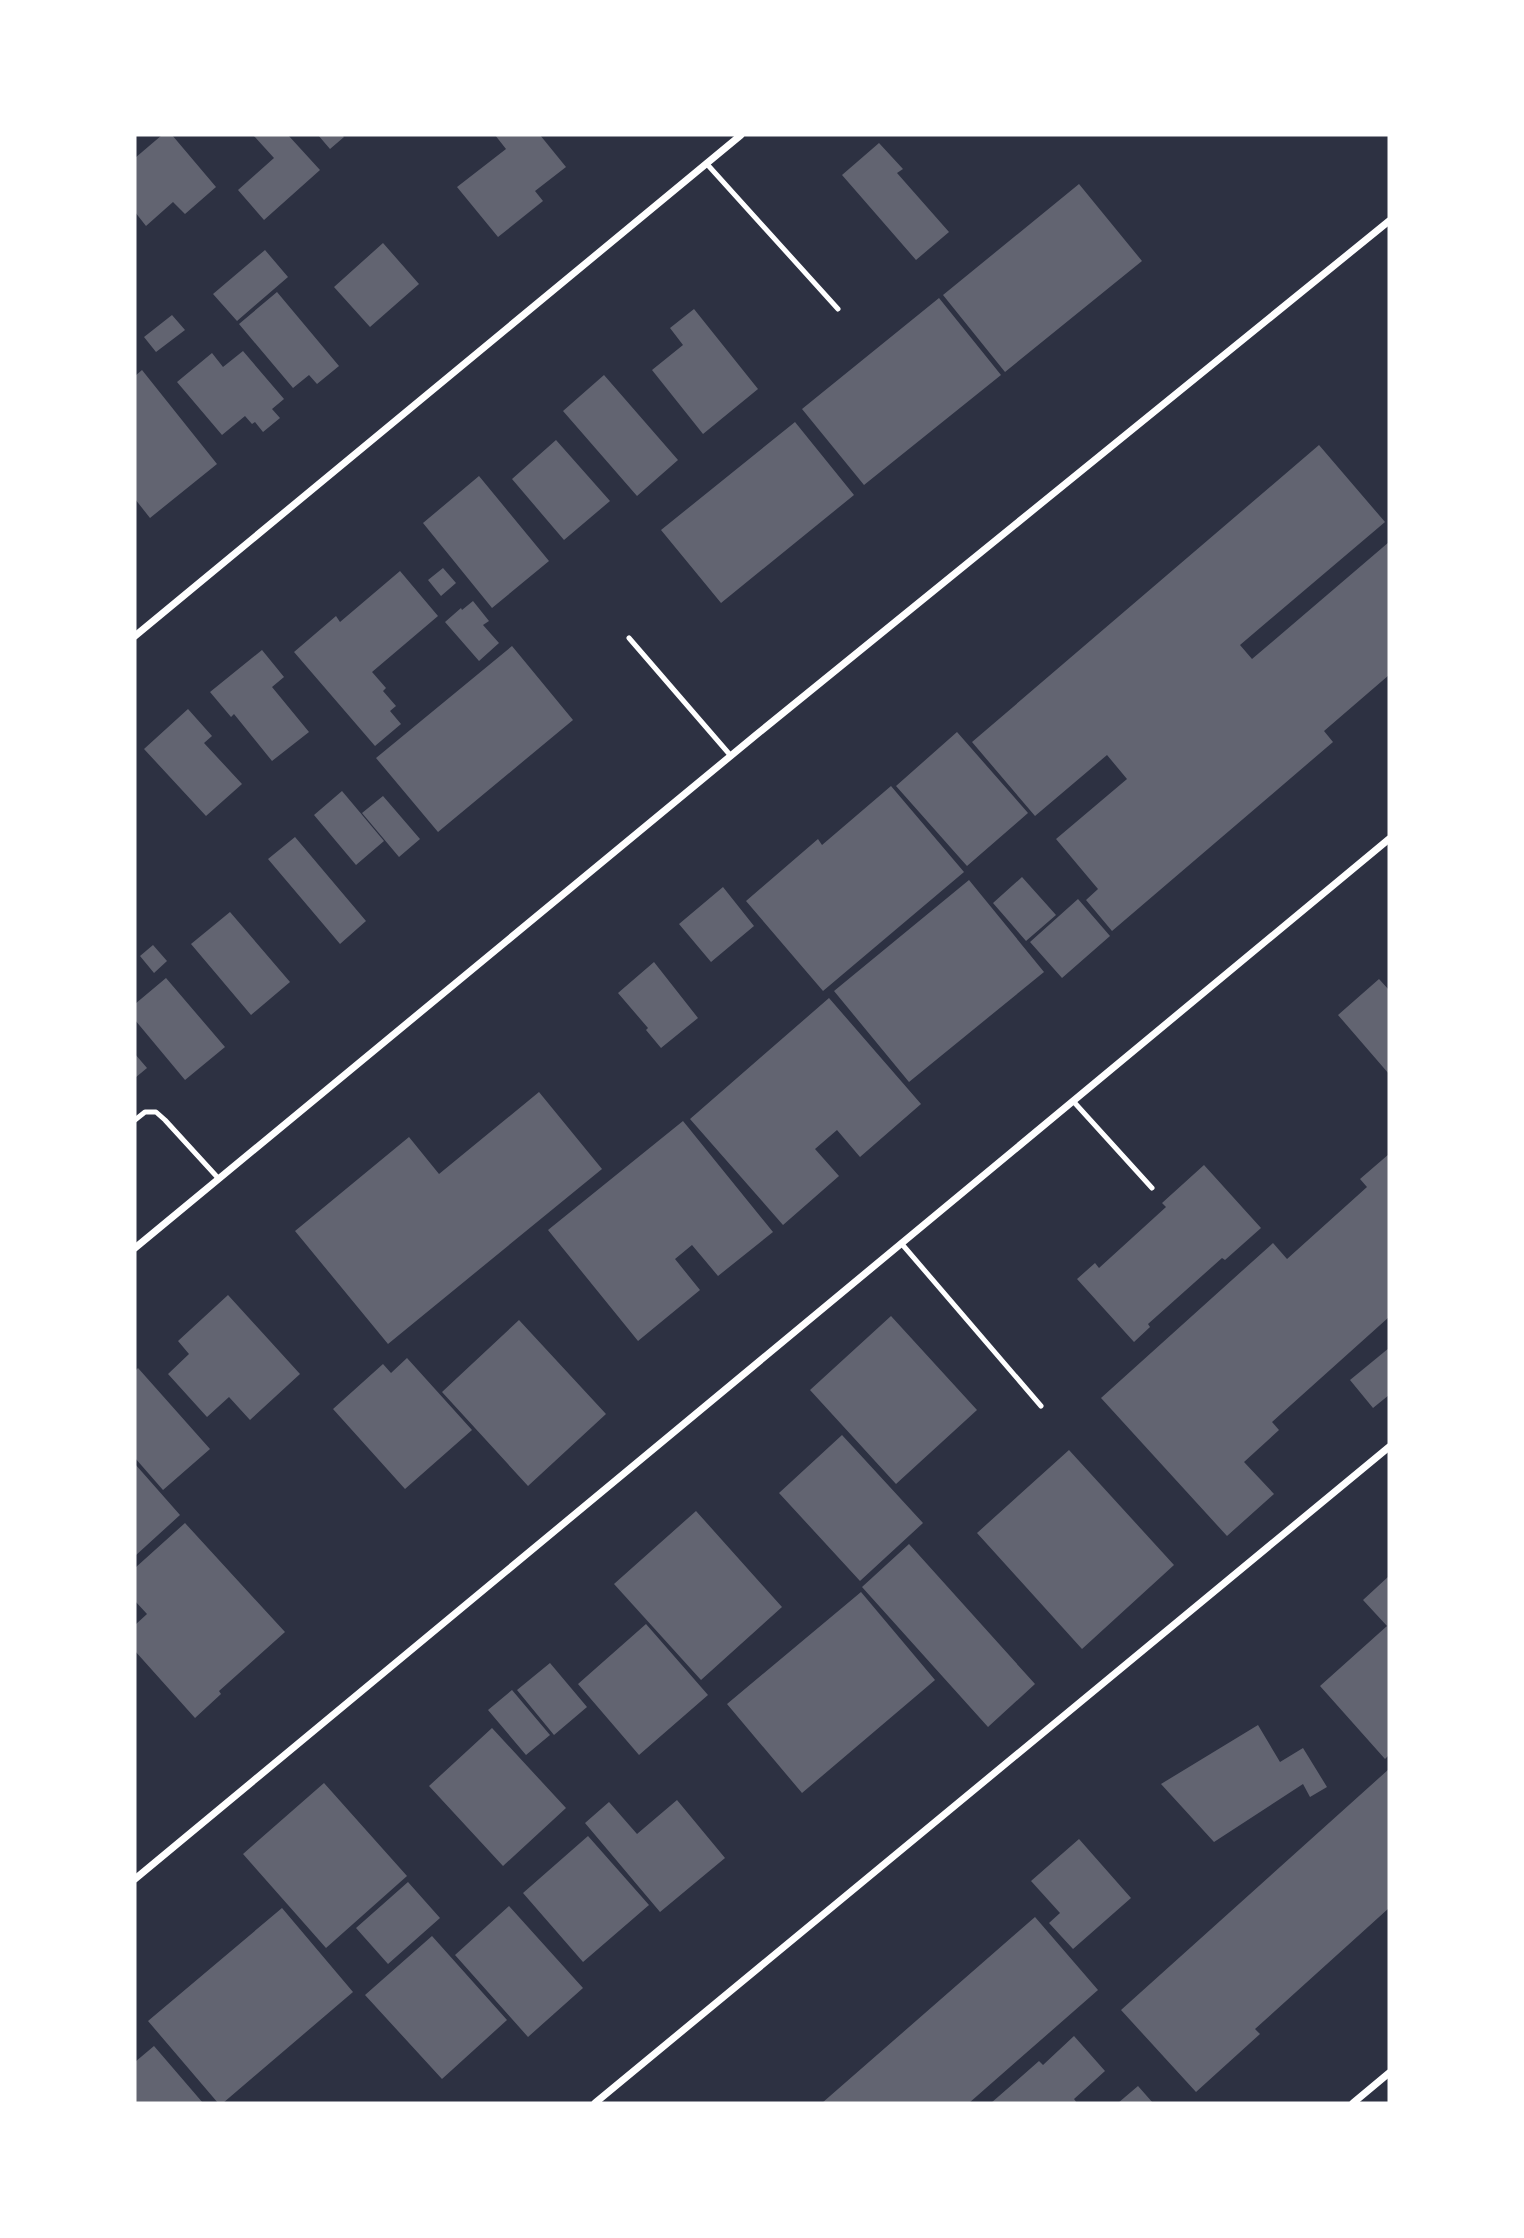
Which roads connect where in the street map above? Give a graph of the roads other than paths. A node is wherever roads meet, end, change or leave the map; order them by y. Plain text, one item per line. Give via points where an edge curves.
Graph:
1 (741, 135) edge
2 (706, 163) junction
3 (1389, 221) edge
4 (838, 309) dead end
5 (135, 636) edge
6 (629, 638) dead end
7 (732, 756) junction
8 (1389, 839) edge
9 (1073, 1101) junction
10 (135, 1121) edge
11 (219, 1179) junction
12 (1152, 1188) dead end
13 (901, 1243) junction
14 (135, 1248) edge
15 (1041, 1406) dead end
16 (1389, 1447) edge
17 (135, 1879) edge
18 (1389, 2073) edge
19 (595, 2103) edge
20 (1353, 2103) edge

1 - 2 street
2 - 4 lane
2 - 5 street
3 - 7 street
6 - 7 lane
7 - 11 street
8 - 9 street
9 - 12 lane
9 - 13 street
10 - 11 lane via 145,1112 156,1112
11 - 14 street
13 - 15 lane
13 - 17 street
16 - 19 street
18 - 20 street

